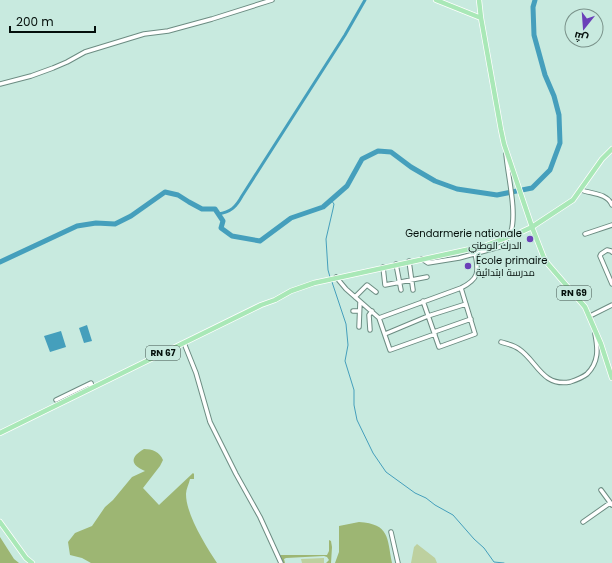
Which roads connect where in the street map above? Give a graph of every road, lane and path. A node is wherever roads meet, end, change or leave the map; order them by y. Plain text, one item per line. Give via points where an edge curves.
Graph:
1 (272, 0) edge
2 (436, 0) edge
3 (479, 0) edge
4 (481, 18) junction
5 (0, 84) edge
6 (506, 149) junction
7 (612, 149) edge
8 (582, 190) junction
9 (612, 205) edge
10 (612, 226) edge
11 (532, 227) junction
12 (511, 232) dead end
13 (585, 234) dead end
14 (506, 239) junction
15 (612, 252) edge
16 (474, 253) junction
17 (422, 259) junction
18 (409, 261) junction
19 (396, 264) junction
20 (383, 267) junction
21 (427, 277) dead end
22 (333, 278) junction
23 (412, 280) junction
24 (400, 283) junction
25 (612, 284) edge
26 (461, 288) junction
27 (401, 290) dead end
28 (413, 290) dead end
29 (376, 292) dead end
30 (355, 297) junction
31 (423, 301) junction
32 (360, 302) junction
33 (466, 304) junction
34 (612, 305) edge
35 (353, 311) dead end
36 (360, 311) junction
37 (372, 311) junction
38 (428, 316) junction
39 (590, 316) junction
40 (379, 318) junction
41 (471, 319) junction
42 (593, 324) junction
43 (359, 327) dead end
44 (370, 330) dead end
45 (434, 333) junction
46 (385, 334) junction
47 (502, 342) dead end
48 (184, 343) junction
49 (612, 378) edge
50 (92, 387) junction
51 (56, 400) dead end
52 (0, 433) edge
53 (600, 490) dead end
54 (611, 504) edge
55 (0, 522) edge
56 (583, 522) dead end
57 (0, 526) edge
58 (391, 532) dead end
59 (29, 563) edge
60 (32, 563) edge
61 (281, 563) edge
62 (398, 563) edge

1 - 5 street via 212,19 100,47 31,76
2 - 4 main road
3 - 4 main road, RN 69
4 - 6 main road, RN 69
6 - 11 main road, RN 69
6 - 12 street via 513,207
7 - 8 main road, RN 67 via 602,159
8 - 9 street via 605,196
8 - 11 main road, RN 67 via 573,200
10 - 13 street
11 - 14 main road, RN 67
11 - 39 main road, RN 69 via 544,258 581,301
14 - 16 street via 503,246
14 - 17 main road, RN 67
15 - 25 street via 607,250 600,256
16 - 17 street via 428,264
16 - 26 street via 478,273 470,284
17 - 18 main road, RN 67
18 - 19 main road, RN 67
18 - 23 street
19 - 20 main road, RN 67
19 - 24 street
20 - 22 main road, RN 67
20 - 24 street via 385,285
21 - 23 street
22 - 30 street
22 - 48 main road, RN 67 via 305,286 261,305
23 - 24 street
23 - 28 street
24 - 27 street
26 - 31 street
26 - 33 street
29 - 30 street via 367,285
30 - 32 street
31 - 38 street
31 - 40 street
32 - 36 street
32 - 37 street
33 - 38 street
33 - 41 street
34 - 39 street
35 - 36 street
36 - 43 street
37 - 40 street
37 - 44 street via 369,315
38 - 45 street
38 - 46 street
39 - 42 main road, RN 69
40 - 46 street
41 - 45 street
41 - 45 street via 475,334 439,347
42 - 47 street via 598,346 596,360 583,377 573,381 558,382 548,378 522,351
42 - 49 main road, RN 69
45 - 46 street via 390,350
48 - 50 main road, RN 67
48 - 61 street via 196,373 210,422
50 - 51 street via 91,383
50 - 52 main road, RN 67
53 - 54 street
54 - 56 street
55 - 60 main road
57 - 59 main road
58 - 62 street

